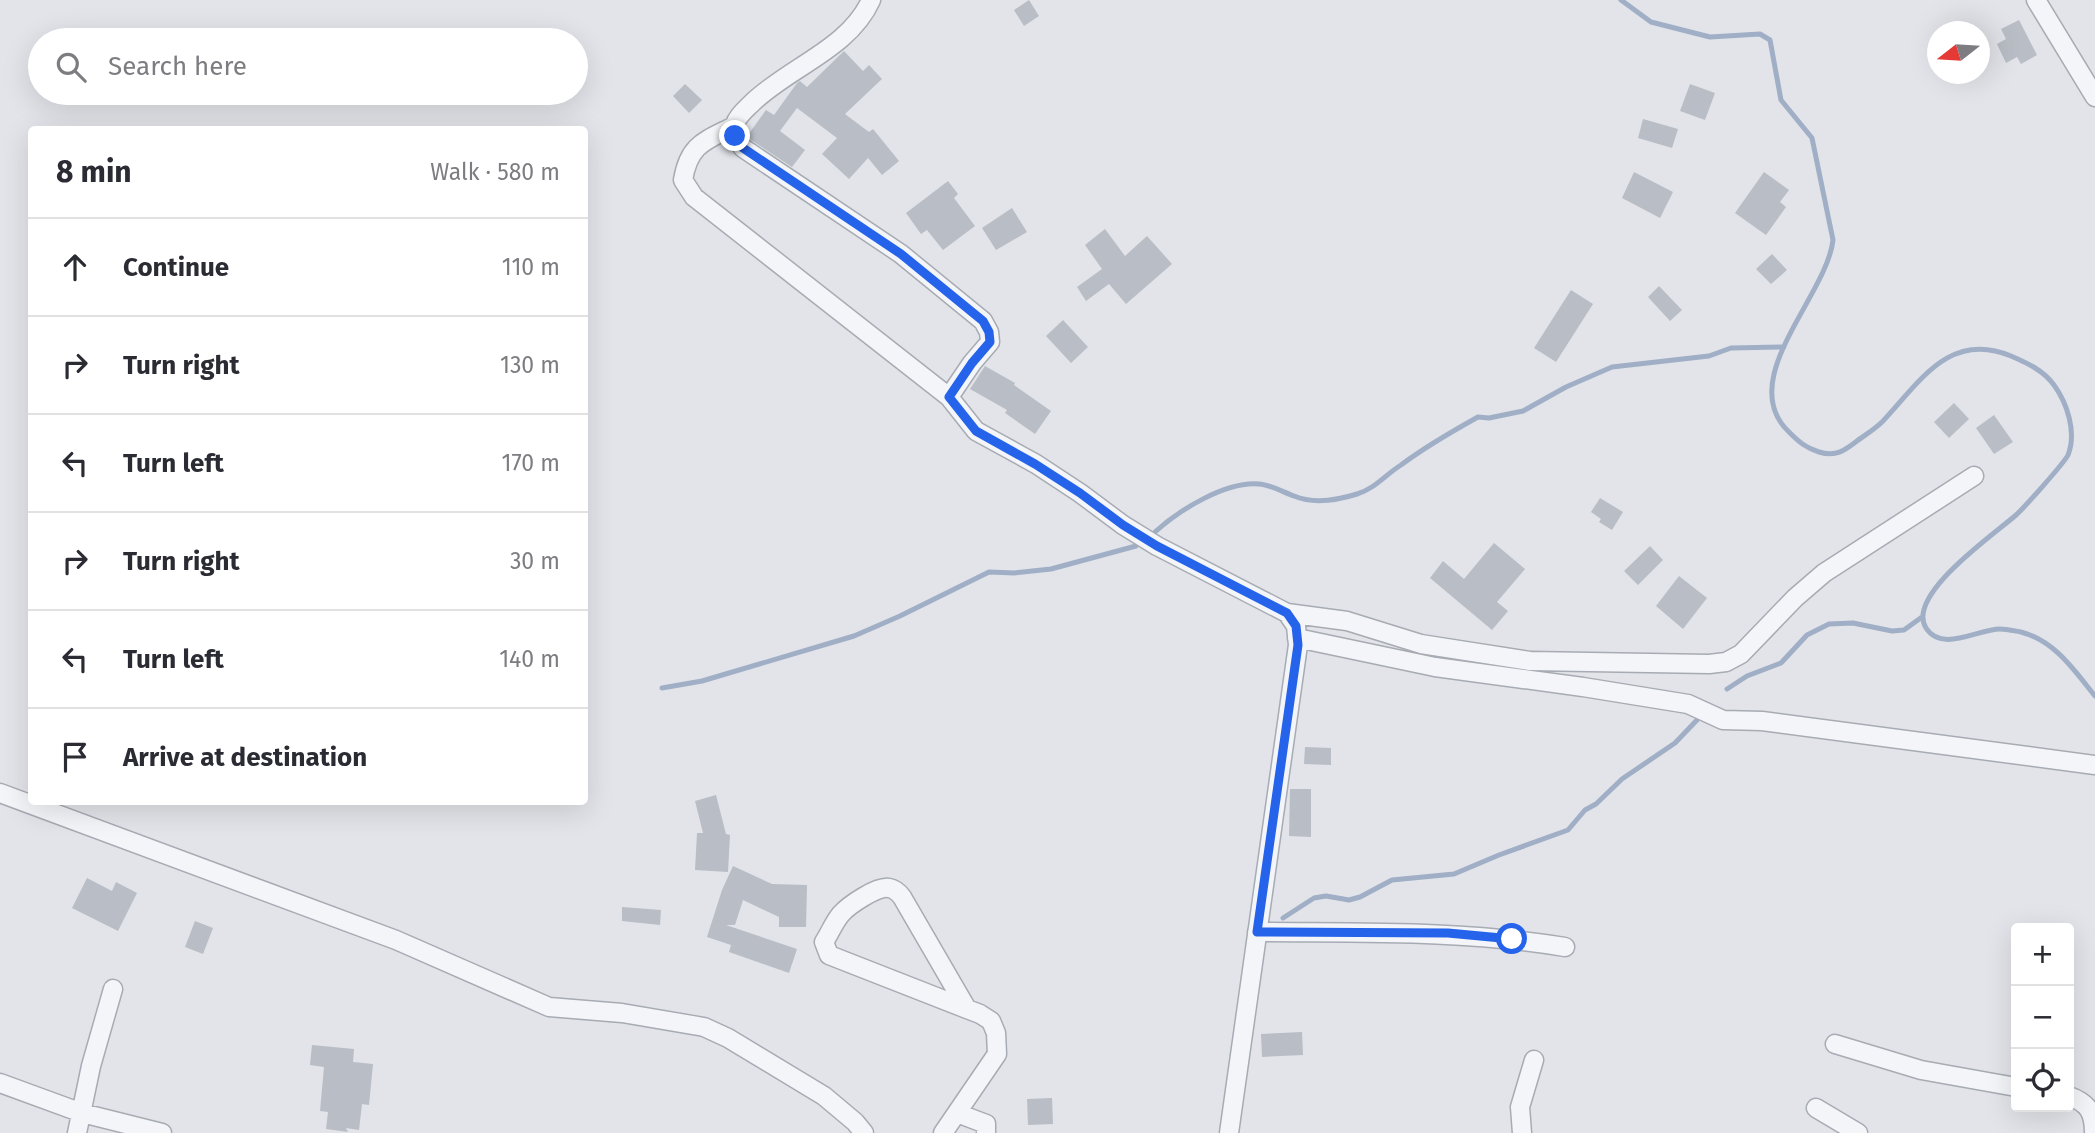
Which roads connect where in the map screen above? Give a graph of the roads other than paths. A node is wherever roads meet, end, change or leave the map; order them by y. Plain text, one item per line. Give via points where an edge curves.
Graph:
1 (871, 0) edge
2 (2036, 0) edge
3 (2095, 97) edge
4 (734, 125) junction
5 (949, 397) junction
6 (1973, 476) dead end
7 (1287, 613) junction
8 (1297, 638) junction
9 (2095, 765) edge
10 (0, 793) edge
11 (28, 803) edge
12 (32, 805) edge
13 (1257, 932) junction
14 (1565, 947) dead end
15 (113, 989) dead end
16 (967, 1009) junction
17 (1835, 1044) dead end
18 (1534, 1060) dead end
19 (0, 1083) edge
20 (2011, 1086) edge
21 (2074, 1098) edge
22 (1816, 1108) dead end
23 (957, 1113) junction
24 (82, 1114) junction
25 (78, 1133) edge
26 (162, 1133) edge
27 (864, 1133) edge
28 (943, 1133) edge
29 (986, 1133) edge
30 (1228, 1133) edge
31 (1522, 1133) edge
32 (1858, 1133) edge
33 (2094, 1133) edge

1 - 4 street via 853,27 765,90
2 - 3 street
4 - 5 street via 743,148 901,254 983,321 990,342
4 - 5 street via 700,144 686,162 683,180 694,197
5 - 7 street via 976,431 1047,471 1145,539
6 - 7 street via 1824,573 1741,654 1726,662 1530,661 1409,642 1347,621
7 - 8 street via 1296,626
8 - 9 street via 1435,667 1688,704 1723,720 1762,721
8 - 13 street
10 - 11 street
12 - 27 street via 396,940 549,1007 704,1027 824,1096
13 - 14 street via 1448,933
13 - 30 street
15 - 24 street
16 - 16 street via 829,955 824,943 840,915 881,888 897,891
16 - 23 street via 991,1021 998,1044 997,1054
17 - 20 street via 1921,1070
18 - 31 street via 1520,1107
19 - 24 street
21 - 33 street via 2090,1108
22 - 32 street
23 - 28 street
23 - 29 street via 986,1124
24 - 25 street
24 - 26 street

